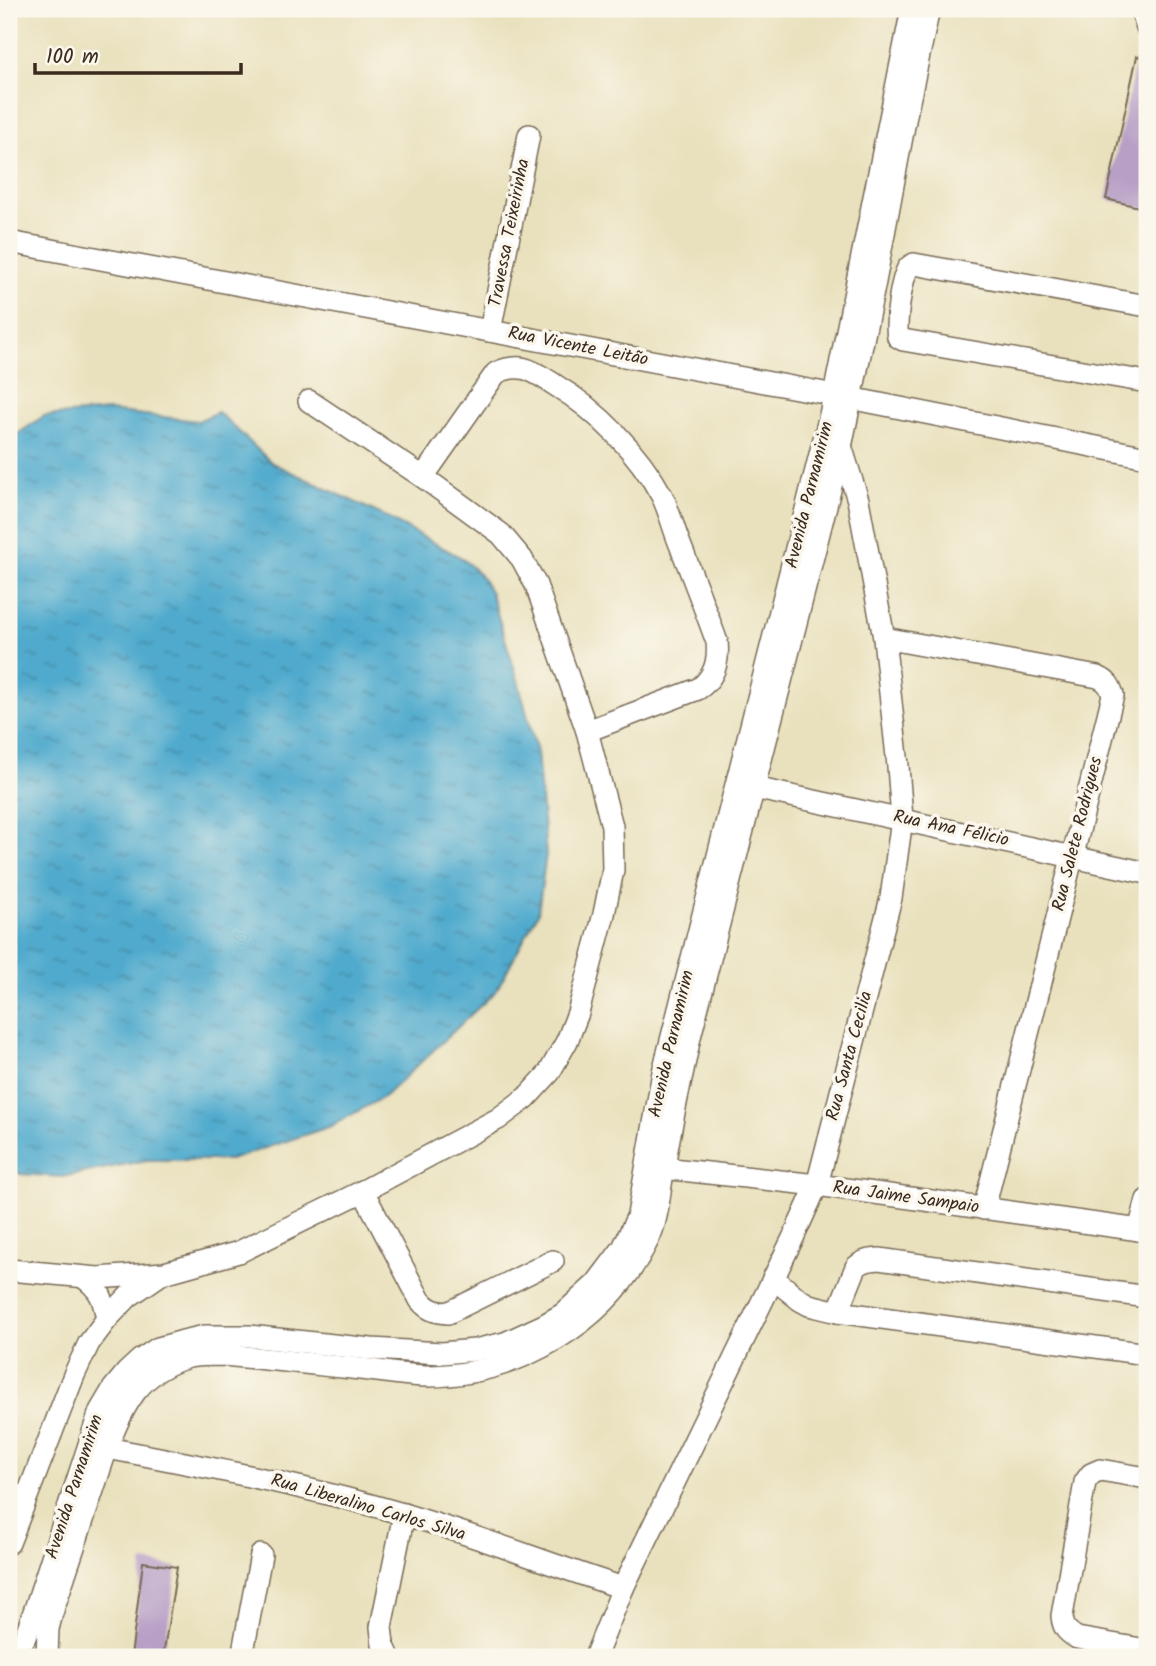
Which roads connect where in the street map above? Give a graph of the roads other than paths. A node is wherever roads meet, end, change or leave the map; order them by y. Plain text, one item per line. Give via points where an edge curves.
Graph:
1 (912, 9) edge
2 (929, 9) edge
3 (1141, 9) edge
4 (1147, 27) edge
5 (898, 113) junction
6 (529, 135) dead end
7 (9, 242) edge
8 (876, 282) junction
9 (902, 287) junction
10 (1147, 306) edge
11 (490, 331) junction
12 (1147, 382) edge
13 (309, 401) dead end
14 (839, 403) junction
15 (841, 447) junction
16 (1147, 457) edge
17 (423, 477) junction
18 (884, 638) junction
19 (587, 730) junction
20 (754, 788) junction
21 (902, 819) junction
22 (1072, 856) junction
23 (1147, 873) edge
24 (663, 1168) junction
25 (817, 1185) junction
26 (363, 1191) junction
27 (1147, 1200) edge
28 (984, 1209) junction
29 (1143, 1230) edge
30 (553, 1261) dead end
31 (9, 1270) edge
32 (164, 1273) junction
33 (83, 1277) junction
34 (773, 1278) junction
35 (1147, 1297) edge
36 (838, 1312) junction
37 (107, 1319) junction
38 (319, 1354) junction
39 (1147, 1354) edge
40 (107, 1448) junction
41 (1147, 1478) edge
42 (404, 1514) junction
43 (68, 1538) junction
44 (9, 1543) edge
45 (261, 1555) dead end
46 (623, 1588) junction
47 (1147, 1650) edge
48 (13, 1657) edge
49 (47, 1657) edge
50 (242, 1657) edge
51 (389, 1657) edge
52 (595, 1657) edge

1 - 5 street, Avenida Parnamirim
2 - 5 street, Avenida Parnamirim
3 - 4 street
5 - 8 street, Avenida Parnamirim
5 - 14 street, Avenida Parnamirim
6 - 11 street, Travessa Teixeirinha
7 - 11 street, Rua Vicente Leitão
8 - 9 street
8 - 14 street, Avenida Parnamirim
9 - 10 street via 907,270 919,264
9 - 12 street via 896,327 903,340
11 - 14 street, Rua Vicente Leitão
13 - 17 street
14 - 15 street, Rua Santa Cecilia
14 - 16 street, Rua Vicente Leitão
14 - 38 street, Avenida Parnamirim via 663,1072 638,1215 623,1248 596,1284 571,1307 505,1343 442,1353
15 - 18 street, Rua Santa Cecilia via 858,500
15 - 20 street, Avenida Parnamirim
17 - 19 street via 501,534 522,559 536,585
17 - 19 street via 496,373 519,367 565,391 618,435 643,467 662,497 719,657 714,672 698,689
18 - 21 street, Rua Santa Cecilia
18 - 22 street, Rua Salete Rodrigues via 1106,681 1113,695
19 - 26 street via 612,826 612,870 578,1013 567,1041 549,1073 498,1119
20 - 21 street, Rua Ana Félicio
20 - 24 street, Avenida Parnamirim via 690,1037
21 - 22 street, Rua Ana Félicio
21 - 25 street, Rua Santa Cecilia via 891,898
22 - 23 street, Rua Ana Félicio
22 - 28 street, Rua Salete Rodrigues
24 - 25 street, Rua Jaime Sampaio
24 - 38 street, Avenida Parnamirim via 649,1238 628,1272 607,1300 578,1326 540,1349 473,1372 428,1376
25 - 28 street, Rua Jaime Sampaio
25 - 34 street, Rua Santa Cecilia
26 - 30 street via 420,1300 437,1312 448,1313
26 - 32 street via 239,1252
27 - 29 street
28 - 29 street, Rua Jaime Sampaio
31 - 33 street
32 - 33 street
32 - 37 street via 129,1296
33 - 37 street via 101,1293
34 - 36 street via 809,1305
34 - 46 street, Rua Santa Cecilia
35 - 36 street via 868,1259 856,1267
36 - 39 street
37 - 44 street via 74,1375
38 - 40 street, Avenida Parnamirim via 190,1357 168,1365 145,1380 128,1400
38 - 43 street, Avenida Parnamirim via 248,1336 205,1336 158,1348 140,1360 100,1410
40 - 42 street, Rua Liberalino Carlos Silva via 241,1473
40 - 43 street, Avenida Parnamirim
41 - 47 street via 1100,1470 1085,1482 1062,1616 1063,1626 1077,1639
42 - 46 street, Rua Liberalino Carlos Silva
42 - 51 street via 381,1628
43 - 48 street, Avenida Parnamirim
43 - 49 street, Avenida Parnamirim
45 - 50 street
46 - 52 street, Rua Santa Cecilia

